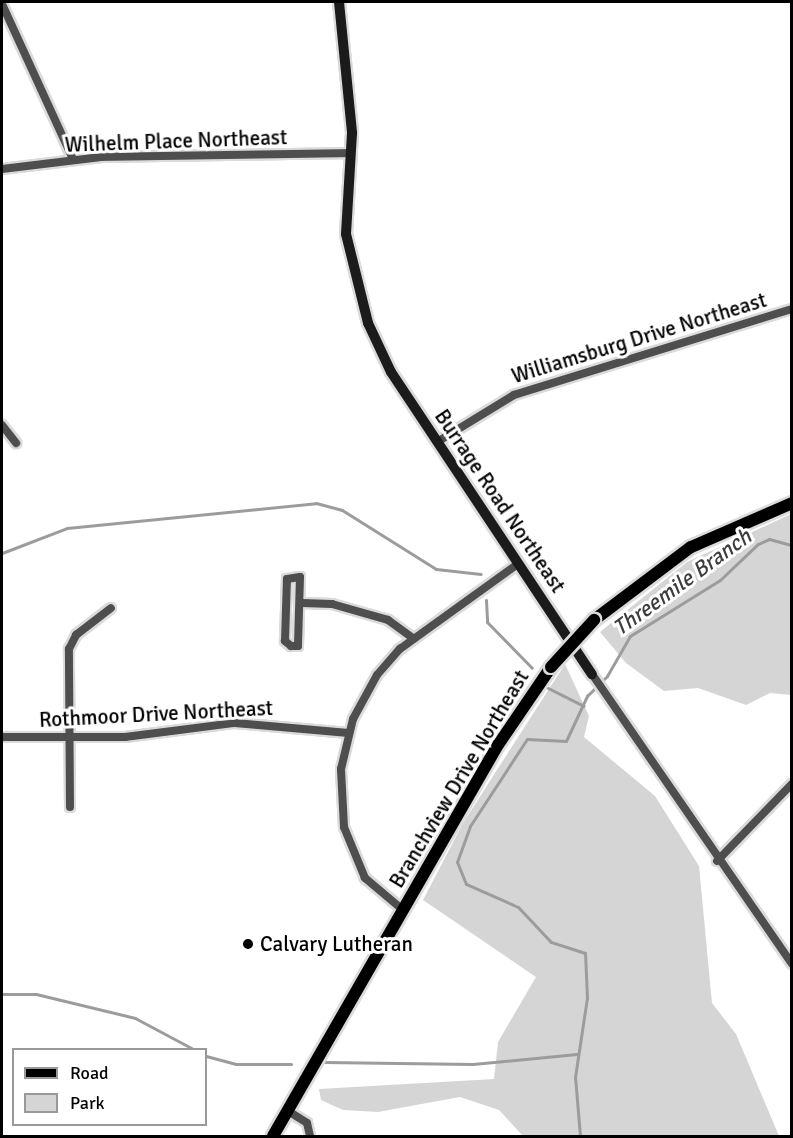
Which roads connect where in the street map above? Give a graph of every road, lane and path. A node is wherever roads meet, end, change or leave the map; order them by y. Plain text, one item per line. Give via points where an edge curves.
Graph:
1 (339, 2) edge
2 (2, 4) edge
3 (351, 153) junction
4 (73, 159) junction
5 (2, 169) edge
6 (792, 309) edge
7 (2, 425) edge
8 (437, 442) junction
9 (16, 443) dead end
10 (792, 503) edge
11 (518, 564) junction
12 (302, 603) junction
13 (111, 608) dead end
14 (413, 638) junction
15 (592, 674) joint
16 (349, 733) junction
17 (2, 737) edge
18 (69, 739) junction
19 (792, 784) edge
20 (70, 807) dead end
21 (717, 861) junction
22 (403, 910) junction
23 (792, 964) edge
24 (288, 1111) junction
25 (273, 1137) edge
26 (310, 1137) edge

1 - 3 street, Burrage Road Northeast via 351,92
2 - 4 street
3 - 4 street, Wilhelm Place Northeast
3 - 8 street, Burrage Road Northeast via 346,234 356,282 378,346
4 - 5 street, Wilhelm Place Northeast
6 - 8 street, Williamsburg Drive Northeast via 514,395
7 - 9 street
8 - 11 street, Burrage Road Northeast
10 - 22 main road, Branchview Drive Northeast, bridge via 691,547 594,620 551,667
11 - 14 street
11 - 15 street, Burrage Road Northeast
12 - 12 street via 300,577 287,579 285,641 291,646 298,646
12 - 14 street via 332,604 388,620
13 - 18 street via 76,635 69,649
14 - 16 street via 377,675
15 - 21 street, Burrage Road Northeast
16 - 18 street, Rothmoor Drive Northeast via 235,723
16 - 22 street via 340,790 350,850 365,878
17 - 18 street, Rothmoor Drive Northeast
18 - 20 street
19 - 21 street
21 - 23 street, Burrage Road Northeast
22 - 24 main road, Branchview Drive Northeast
24 - 25 main road, Branchview Drive Northeast
24 - 26 street via 307,1123

